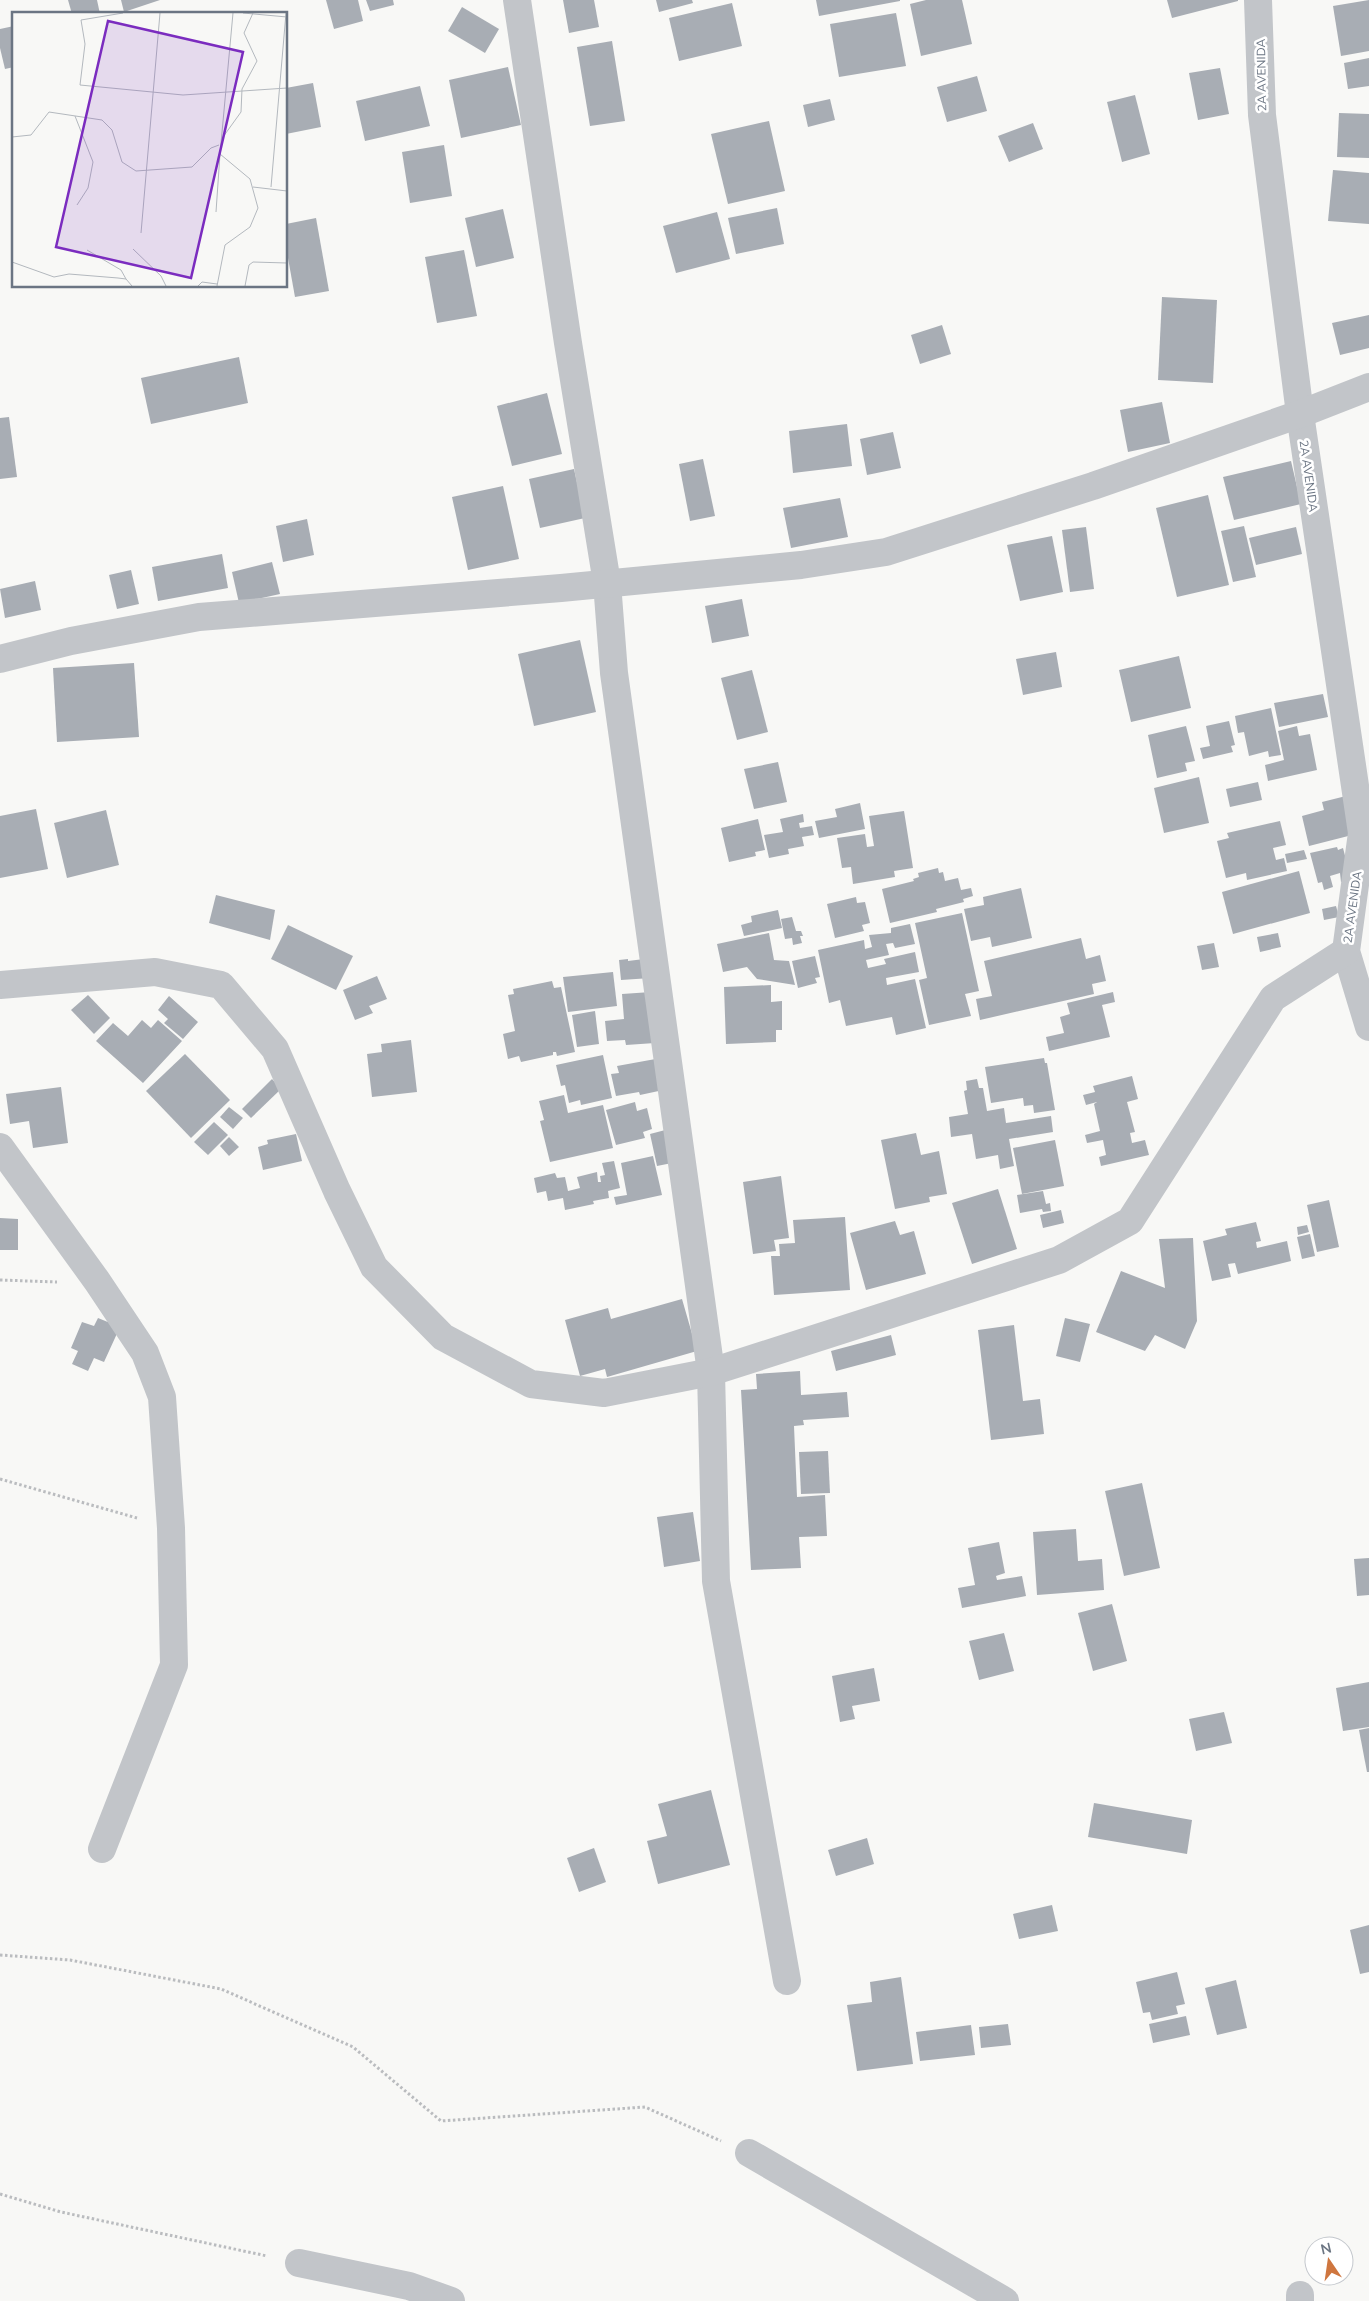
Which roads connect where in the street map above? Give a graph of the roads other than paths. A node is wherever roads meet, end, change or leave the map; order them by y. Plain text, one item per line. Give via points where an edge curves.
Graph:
1 (517, 0) edge
2 (1258, 0) edge
3 (1369, 387) edge
4 (1300, 414) junction
5 (607, 582) junction
6 (0, 659) edge
7 (1362, 871) edge
8 (1346, 951) junction
9 (0, 985) edge
10 (1369, 1027) edge
11 (0, 1147) edge
12 (711, 1372) junction
13 (102, 1849) dead end
14 (787, 1981) dead end
15 (748, 2153) road end
16 (299, 2263) road end
17 (451, 2301) edge
18 (1005, 2301) edge

1 - 5 street
2 - 4 street, 2A AVENIDA via 1262,115
3 - 4 street
4 - 5 street via 1093,486 886,552 801,565
4 - 7 street, 2A AVENIDA via 1362,833
5 - 6 street via 199,617 71,641
5 - 12 street via 614,673
7 - 8 street, 2A AVENIDA
8 - 10 street
8 - 12 street via 1273,998 1130,1221 1059,1260
9 - 12 street via 155,972 221,985 275,1049 374,1267 443,1336 531,1384 604,1393
11 - 13 street via 145,1353 162,1397 171,1528 174,1665
12 - 14 street via 716,1581
15 - 18 street
16 - 17 street via 408,2286

